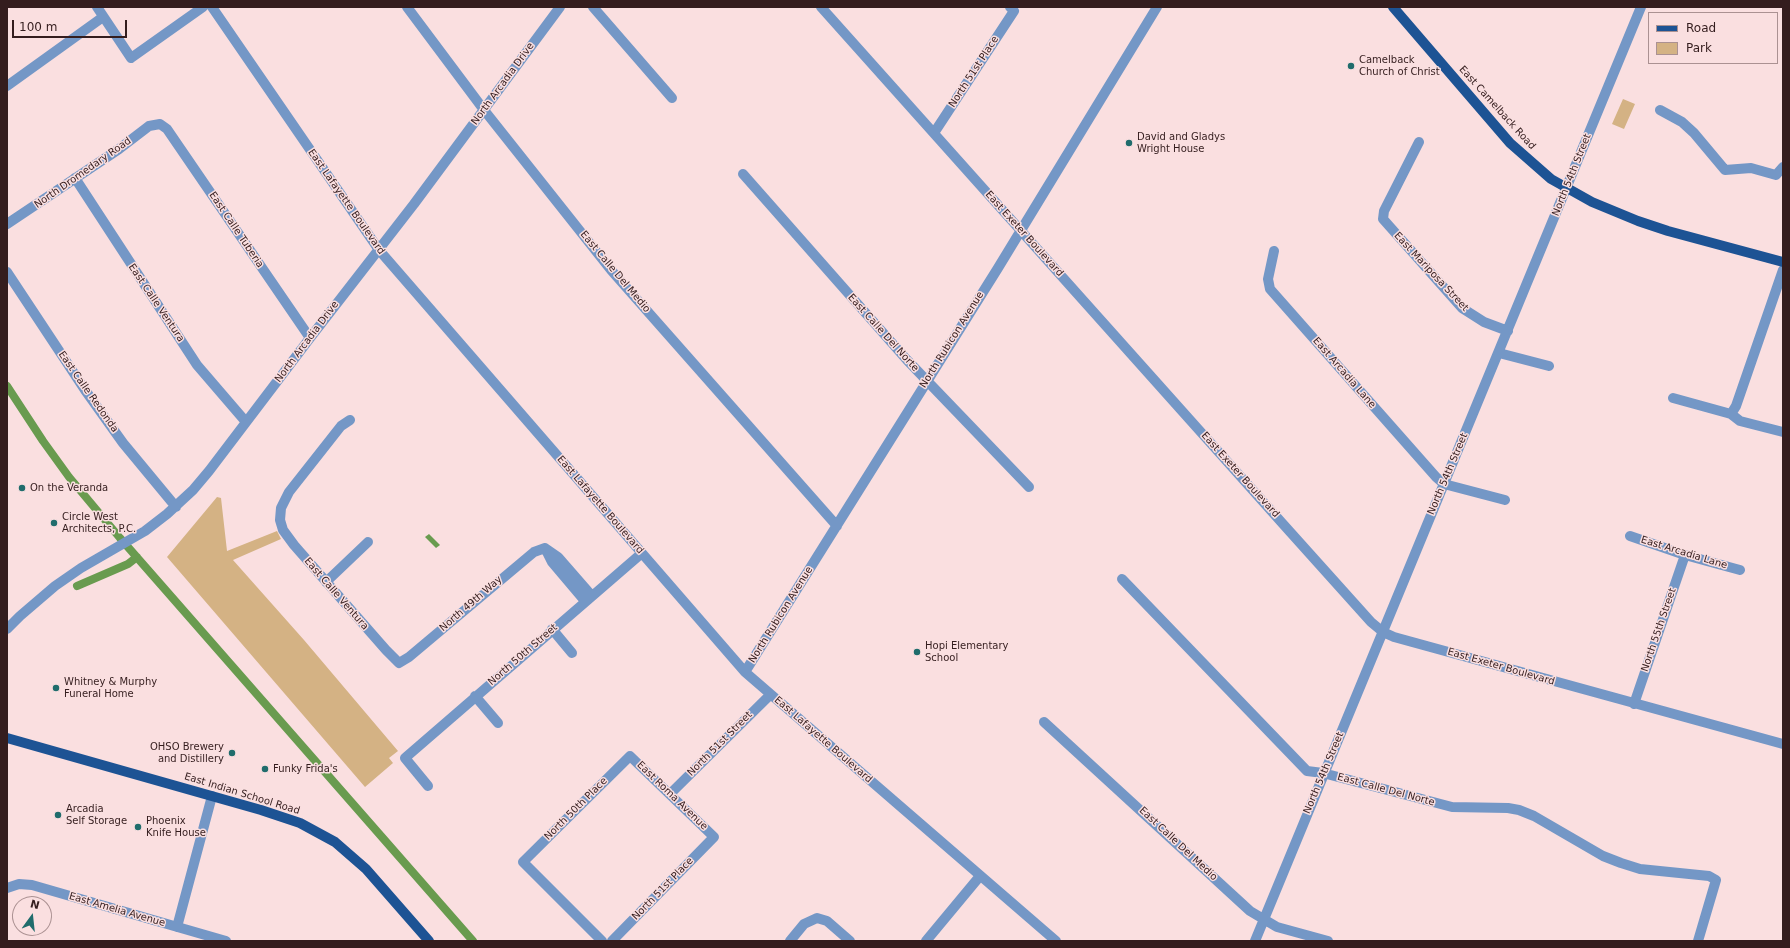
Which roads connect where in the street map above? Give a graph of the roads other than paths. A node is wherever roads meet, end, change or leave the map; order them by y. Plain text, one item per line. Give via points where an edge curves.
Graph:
1 (97, 7) edge
2 (203, 7) edge
3 (212, 7) edge
4 (407, 7) edge
5 (560, 7) edge
6 (593, 7) edge
7 (821, 7) edge
8 (1157, 7) edge
9 (1393, 7) edge
10 (1641, 7) edge
11 (1012, 9) edge
12 (103, 17) junction
13 (7, 86) edge
14 (672, 98) dead end
15 (484, 110) junction
16 (1660, 110) dead end
17 (160, 124) joint
18 (934, 133) junction
19 (1419, 142) dead end
20 (1783, 167) edge
21 (743, 174) dead end
22 (75, 178) junction
23 (1566, 189) junction
24 (7, 224) edge
25 (1021, 230) junction
26 (379, 250) junction
27 (1274, 252) dead end
28 (1783, 262) edge
29 (1783, 270) edge
30 (7, 272) edge
31 (1508, 331) junction
32 (310, 338) junction
33 (1499, 353) junction
34 (1549, 366) dead end
35 (926, 381) junction
36 (1673, 398) dead end
37 (1731, 414) junction
38 (350, 420) dead end
39 (246, 422) junction
40 (1783, 432) edge
41 (1444, 484) junction
42 (1029, 488) dead end
43 (1504, 500) dead end
44 (176, 507) junction
45 (837, 526) junction
46 (1630, 536) dead end
47 (368, 542) dead end
48 (642, 553) junction
49 (1685, 555) junction
50 (1740, 570) dead end
51 (1122, 579) dead end
52 (326, 582) junction
53 (589, 599) junction
54 (8, 627) edge
55 (552, 629) junction
56 (1383, 632) junction
57 (572, 652) dead end
58 (399, 663) joint
59 (745, 672) junction
60 (770, 695) junction
61 (475, 696) junction
62 (1634, 704) junction
63 (1044, 722) dead end
64 (498, 723) dead end
65 (7, 738) edge
66 (1783, 744) edge
67 (630, 756) joint
68 (1323, 773) junction
69 (428, 786) dead end
70 (670, 794) junction
71 (212, 796) junction
72 (714, 837) joint
73 (980, 876) junction
74 (7, 888) edge
75 (1264, 920) junction
76 (178, 927) junction
77 (226, 941) edge
78 (429, 941) edge
79 (602, 941) edge
80 (612, 941) edge
81 (790, 941) edge
82 (850, 941) edge
83 (926, 941) edge
84 (1056, 941) edge
85 (1255, 941) edge
86 (1328, 941) edge
87 (1698, 941) edge

1 - 12 street
2 - 12 street via 131,58
3 - 26 street, East Lafayette Boulevard
4 - 15 street, East Calle Del Medio
5 - 15 street, North Arcadia Drive
6 - 14 street
7 - 18 street, East Exeter Boulevard
8 - 25 street, North Rubicon Avenue
9 - 23 main road, East Camelback Road via 1510,143 1539,170
10 - 23 street, North 54th Street
11 - 18 street, North 51st Place
12 - 13 street
15 - 26 street, North Arcadia Drive
15 - 45 street, East Calle Del Medio via 611,270
16 - 20 street via 1682,122 1694,133 1725,170 1751,168 1776,175
17 - 22 street, North Dromedary Road via 149,126
17 - 32 street, East Calle Tuberia via 167,128
18 - 25 street, East Exeter Boulevard
19 - 31 street, East Mariposa Street via 1382,217 1384,222 1462,308 1484,322
21 - 35 street, East Calle Del Norte
22 - 24 street, North Dromedary Road
22 - 39 street, East Calle Ventura via 197,365
23 - 28 main road, East Camelback Road via 1607,209 1655,227
23 - 31 street, North 54th Street
25 - 35 street, North Rubicon Avenue
25 - 56 street, East Exeter Boulevard
26 - 32 street, North Arcadia Drive
26 - 48 street, East Lafayette Boulevard
27 - 41 street, East Arcadia Lane via 1268,279 1270,289
29 - 37 street
30 - 44 street, East Calle Redonda via 89,396 123,443
31 - 33 street, North 54th Street
32 - 39 street, North Arcadia Drive
33 - 34 street
33 - 41 street, North 54th Street
35 - 42 street, East Calle Del Norte
35 - 45 street, North Rubicon Avenue
36 - 37 street
37 - 40 street via 1740,420
38 - 52 street, East Calle Ventura via 341,426 289,492 281,508 280,520 283,530
39 - 44 street, North Arcadia Drive via 210,471
41 - 43 street
41 - 56 street, North 54th Street
44 - 54 street, North Arcadia Drive via 133,539 55,586
45 - 59 street, North Rubicon Avenue
46 - 49 street, East Arcadia Lane
47 - 52 street
48 - 53 street, North 50th Street
48 - 59 street, East Lafayette Boulevard
49 - 50 street, East Arcadia Lane
49 - 62 street, North 55th Street
51 - 68 street, East Calle Del Norte via 1307,770
52 - 58 street, East Calle Ventura
53 - 55 street, North 50th Street
53 - 58 street, North 49th Way via 569,576 558,557 545,548 534,552
55 - 57 street
55 - 61 street, North 50th Street
56 - 62 street, East Exeter Boulevard
56 - 68 street, North 54th Street
59 - 60 street, East Lafayette Boulevard
60 - 70 street, North 51st Street
60 - 73 street, East Lafayette Boulevard
61 - 64 street
61 - 69 street, North 50th Street via 405,758
62 - 66 street, East Exeter Boulevard
63 - 75 street, East Calle Del Medio via 1250,911
65 - 71 main road, East Indian School Road
67 - 70 street, East Roma Avenue
67 - 79 street, North 50th Place via 523,862
68 - 75 street, North 54th Street
68 - 87 street, East Calle Del Norte via 1452,807 1519,810 1603,856 1621,863 1640,869 1709,876 1716,880
70 - 72 street, East Roma Avenue
71 - 76 street
71 - 78 main road, East Indian School Road via 287,818 335,842 366,869
72 - 80 street, North 51st Place
73 - 83 street
73 - 84 street, East Lafayette Boulevard
74 - 76 street, East Amelia Avenue via 19,884 32,885
75 - 85 street, North 54th Street
75 - 86 street, East Calle Del Medio
76 - 77 street, East Amelia Avenue
81 - 82 street via 804,924 817,918 827,920

